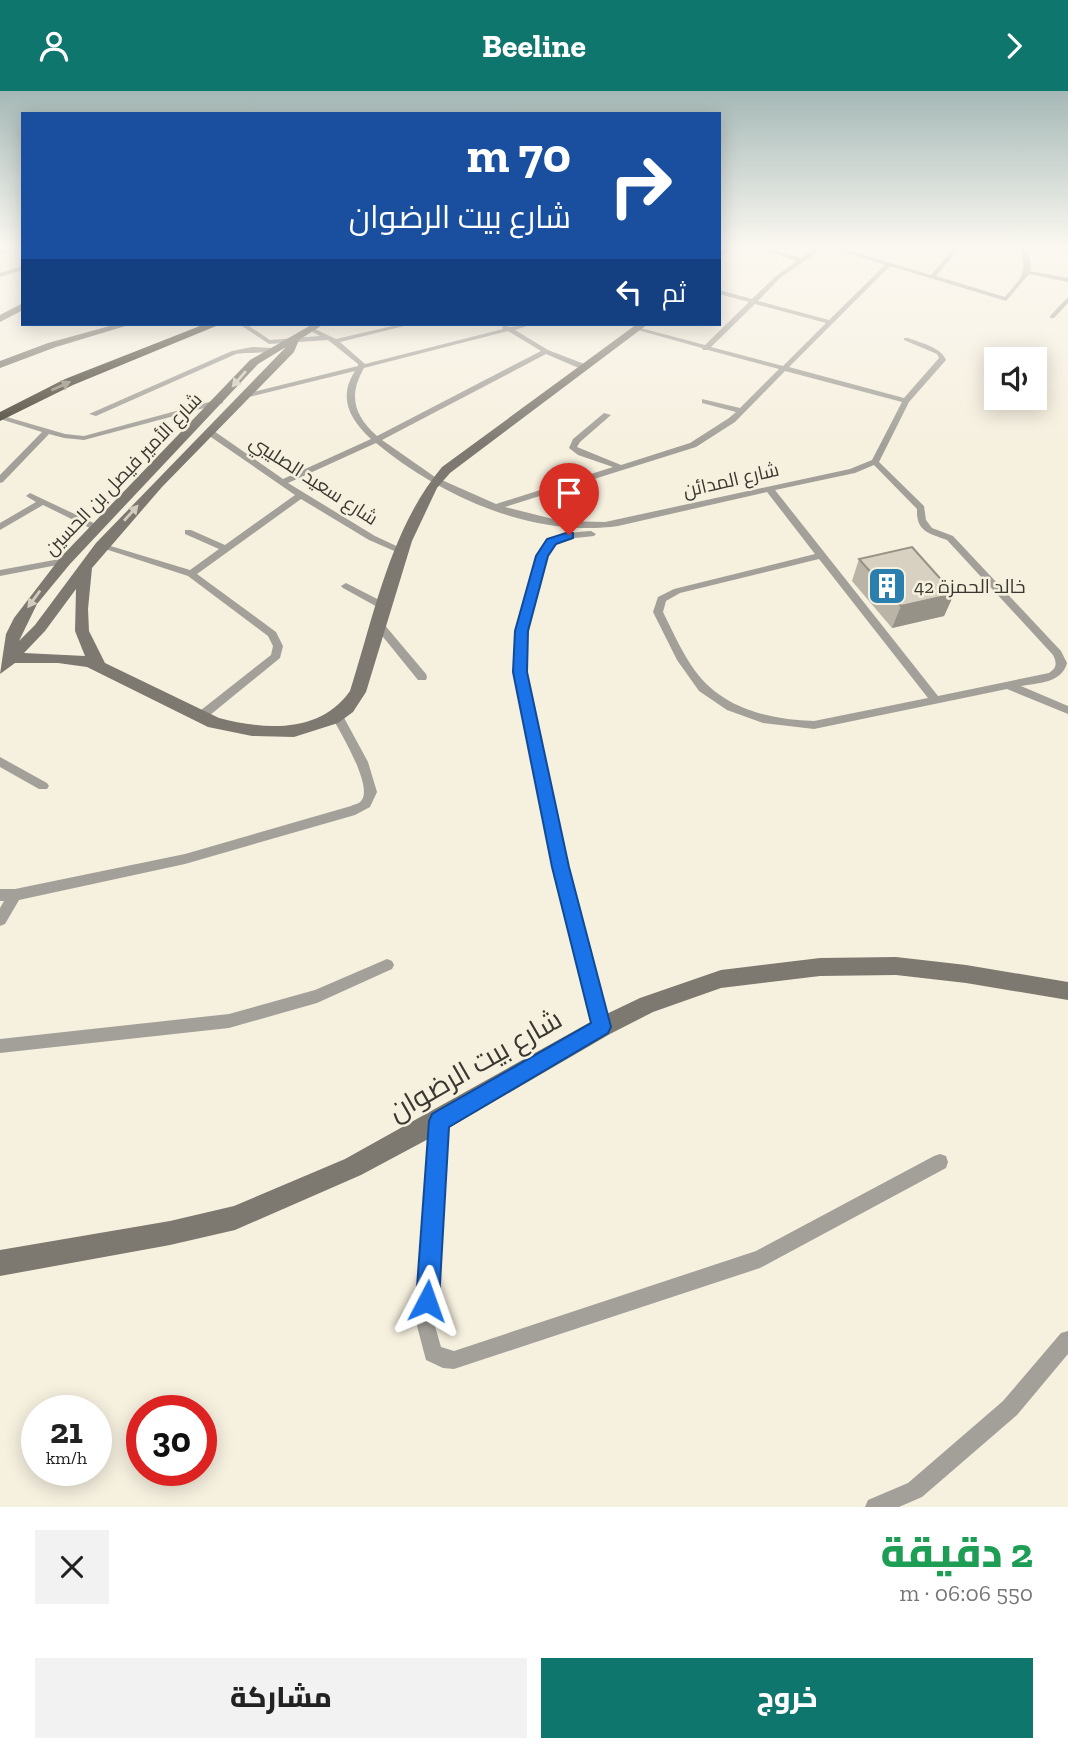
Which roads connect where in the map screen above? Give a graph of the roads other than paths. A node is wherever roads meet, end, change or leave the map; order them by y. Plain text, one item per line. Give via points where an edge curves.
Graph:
1 (740, 313) edge
2 (796, 313) edge
3 (838, 313) edge
4 (1055, 313) edge
5 (1052, 317) dead end
6 (829, 322) junction
7 (120, 326) edge
8 (210, 326) edge
9 (251, 326) edge
10 (399, 326) edge
11 (502, 326) edge
12 (521, 326) edge
13 (315, 327) edge
14 (640, 327) edge
15 (508, 329) junction
16 (906, 339) dead end
17 (294, 340) junction
18 (331, 340) junction
19 (705, 349) junction
20 (272, 350) junction
21 (546, 351) junction
22 (95, 357) dead end
23 (0, 365) edge
24 (362, 367) junction
25 (584, 367) junction
26 (784, 370) junction
27 (244, 397) junction
28 (220, 401) junction
29 (705, 401) dead end
30 (906, 401) junction
31 (0, 402) edge
32 (741, 411) junction
33 (93, 414) dead end
34 (607, 415) dead end
35 (0, 417) edge
36 (46, 432) junction
37 (211, 433) junction
38 (377, 439) junction
39 (875, 463) junction
40 (622, 468) junction
41 (0, 480) edge
42 (434, 481) junction
43 (282, 483) junction
44 (769, 489) junction
45 (302, 494) junction
46 (30, 496) dead end
47 (42, 502) junction
48 (499, 506) junction
49 (602, 526) junction
50 (0, 527) edge
51 (97, 528) junction
52 (188, 532) dead end
53 (101, 545) junction
54 (226, 549) junction
55 (402, 551) junction
56 (821, 555) junction
57 (65, 561) junction
58 (87, 566) junction
59 (0, 573) edge
60 (191, 574) junction
61 (346, 586) dead end
62 (385, 607) junction
63 (379, 625) junction
64 (4, 664) edge
65 (99, 666) junction
66 (1063, 673) edge
67 (422, 677) dead end
68 (1009, 685) junction
69 (934, 698) junction
70 (1068, 710) edge
71 (200, 717) junction
72 (338, 717) junction
73 (0, 761) edge
74 (43, 786) dead end
75 (0, 895) edge
76 (15, 895) junction
77 (0, 919) edge
78 (387, 965) dead end
79 (1068, 991) edge
80 (602, 1027) junction
81 (0, 1047) edge
82 (439, 1121) junction
83 (940, 1162) dead end
84 (0, 1263) edge
85 (1068, 1340) edge
86 (875, 1507) edge

1 - 19 street
2 - 6 street
3 - 6 street
4 - 5 street
6 - 26 street
7 - 23 street
35 -> 8 highway via 69,382
9 - 17 street via 266,341
10 - 18 street
11 - 15 street
12 - 15 street
13 - 17 street, شارع الأمير فيصل بن الحسين
13 - 18 street
14 - 19 street
14 - 25 street
15 - 21 street
15 - 24 street
16 - 30 street via 943,358
17 - 18 street
17 - 20 street, شارع الأمير فيصل بن الحسين
17 - 27 street, شارع الأمير فيصل بن الحسين via 290,350
18 - 24 street
19 - 26 street
20 -> 28 street, شارع الأمير فيصل بن الحسين
20 - 33 street via 234,352
21 - 25 street
21 - 38 street
22 - 31 highway
24 - 27 street
24 - 38 street, شارع المدائن via 351,386 351,408
25 - 42 street
26 - 30 street
26 - 32 street
27 - 37 street, شارع الأمير فيصل بن الحسين
28 - 36 street via 88,438
28 - 51 street, شارع الأمير فيصل بن الحسين
29 - 32 street
30 - 39 street
32 - 40 street via 694,445
34 - 40 street via 573,448
35 - 36 street
36 - 41 street
37 - 43 street, شارع سعيد الصليبي
53 -> 37 street, شارع الأمير فيصل بن الحسين
38 - 42 street, شارع المدائن
38 - 43 street
39 - 44 street, شارع المدائن
39 - 66 street via 921,508 927,528 950,538 1057,653
40 - 48 street
42 - 48 street, شارع المدائن
42 - 55 street
43 - 45 street, شارع سعيد الصليبي
44 - 49 street, شارع المدائن
44 - 56 street
45 - 54 street
45 - 55 street, شارع سعيد الصليبي via 372,538
46 - 47 street
47 - 50 street
47 - 51 street
48 - 49 street, شارع المدائن via 547,522
49 - 80 street via 593,534 561,537 547,546 531,590 520,664 560,867
51 - 57 street, شارع الأمير فيصل بن الحسين
52 - 54 street
53 - 58 street, شارع الأمير فيصل بن الحسين
53 - 60 street
54 - 60 street
55 - 62 street
56 - 69 street
56 - 69 street via 677,591 662,599 658,612 696,681 741,712 790,724 826,723
57 - 59 street
57 -> 64 street, شارع الأمير فيصل بن الحسين via 21,618
58 - 64 street, شارع الأمير فيصل بن الحسين via 34,635
58 - 65 street via 80,631
60 - 71 street via 272,634 279,652
61 - 62 street
62 - 63 street
63 - 67 street
63 - 72 street via 358,692
64 - 65 street via 70,658
65 - 71 street
66 - 68 street
68 - 69 street
68 - 70 street
71 - 72 street via 227,727 265,731 308,727
72 - 76 street via 362,762 371,792 366,804 185,859
73 - 74 street
75 - 76 street
76 - 77 street
78 - 81 street via 317,996 229,1021
79 - 80 street, شارع بيت الرضوان via 896,966 820,967 721,979 669,996
80 - 82 street, شارع بيت الرضوان
82 - 83 street via 426,1327 433,1353 454,1360 760,1259
82 - 84 street, شارع بيت الرضوان via 353,1167 235,1218
85 - 86 street via 1010,1408 915,1490

